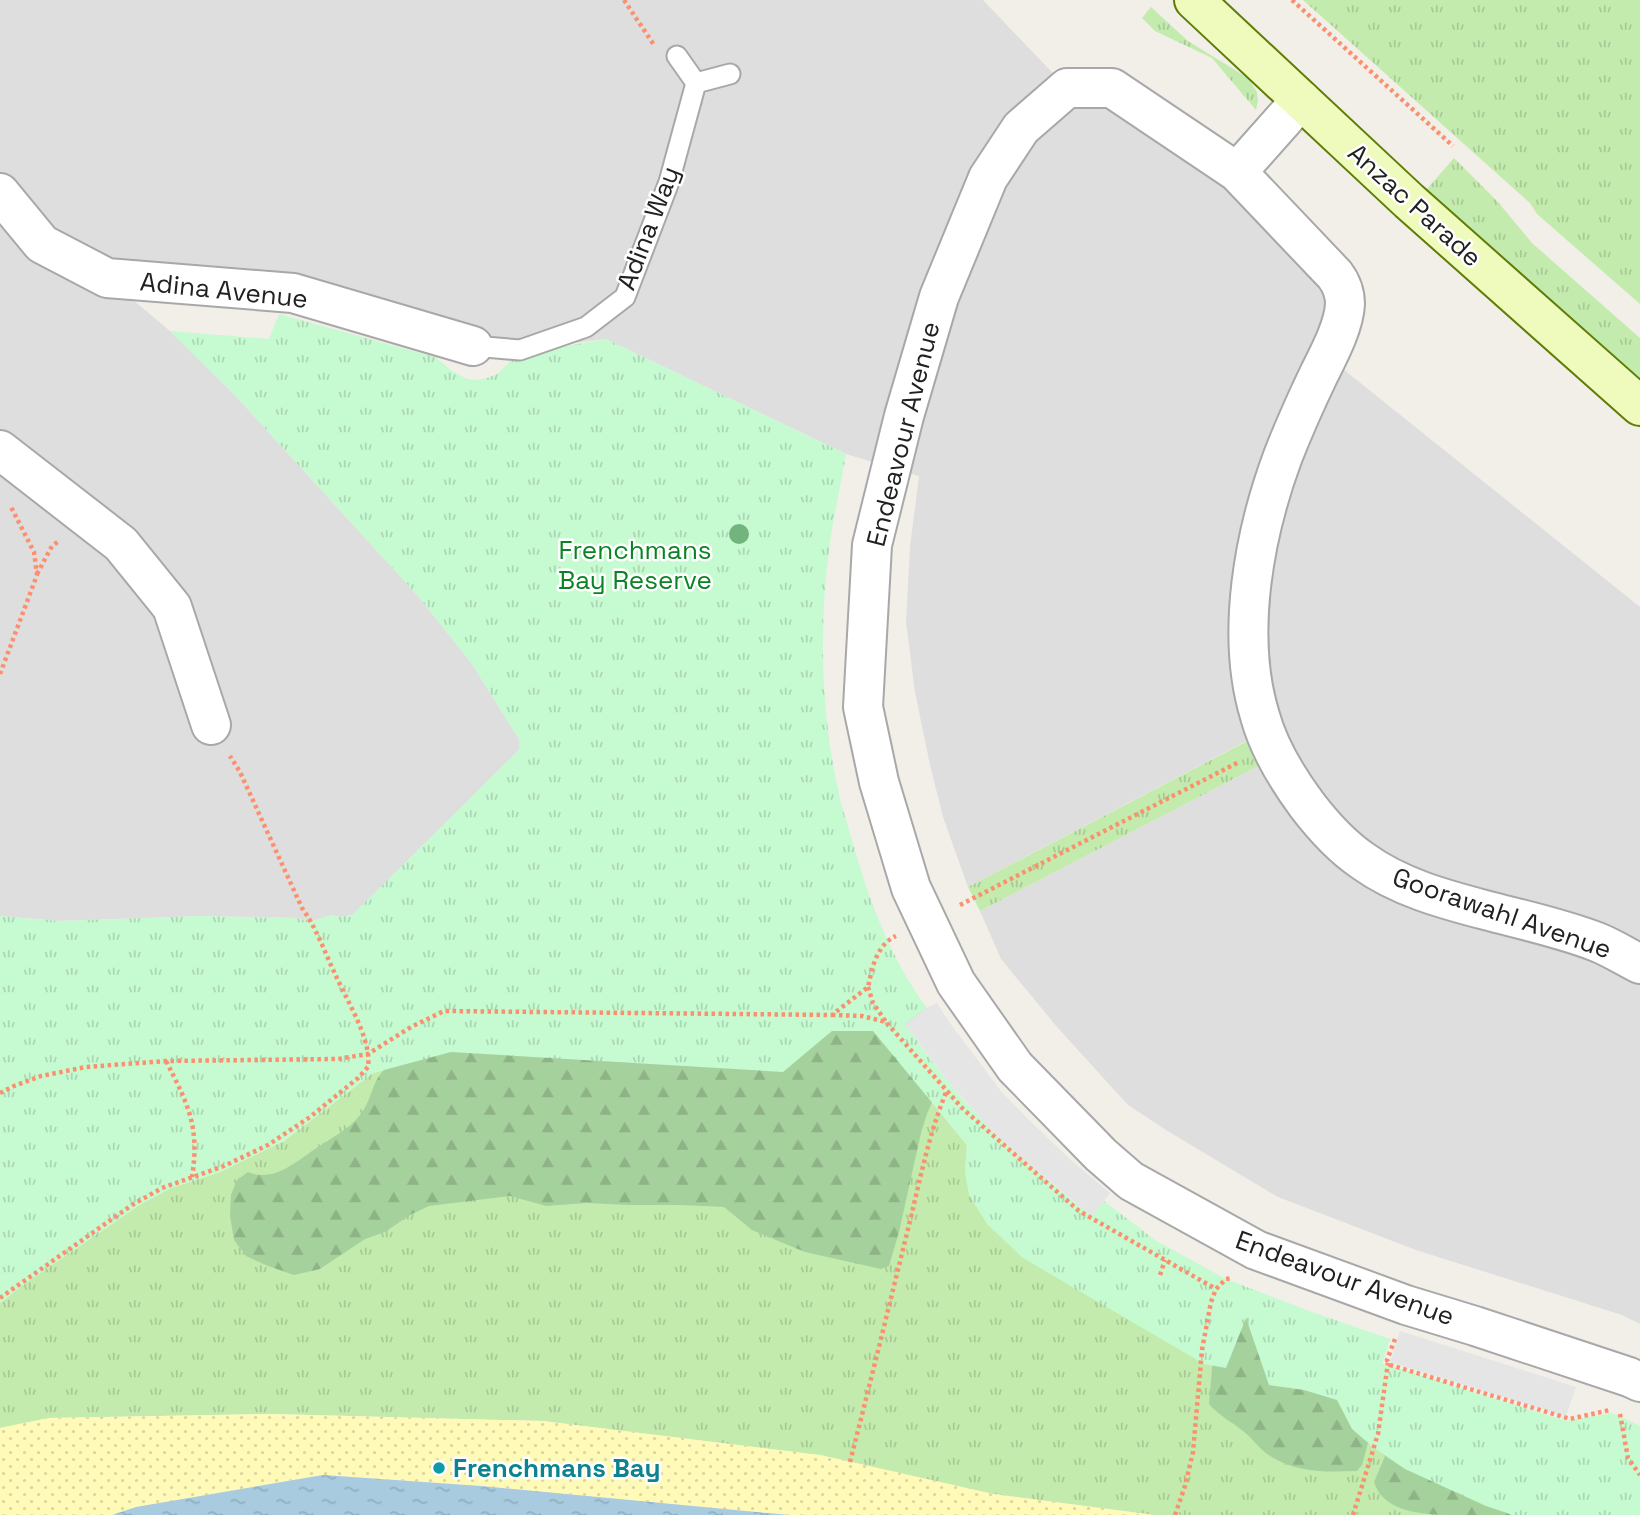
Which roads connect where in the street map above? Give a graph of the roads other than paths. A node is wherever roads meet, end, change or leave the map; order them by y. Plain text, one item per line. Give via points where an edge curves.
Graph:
1 (1194, 0) edge
2 (677, 56) road end
3 (730, 74) dead end
4 (696, 83) junction
5 (1301, 100) junction
6 (1237, 172) junction
7 (0, 193) edge
8 (473, 346) joint
9 (1640, 405) edge
10 (0, 450) edge
11 (211, 725) dead end
12 (1640, 964) edge
13 (1628, 1403) edge

1 - 5 main road, Anzac Parade
2 - 4 lane
3 - 4 lane
4 - 8 lane, Adina Way via 669,182 625,297 586,327 520,350
5 - 6 street
5 - 9 main road, Anzac Parade
6 - 12 street, Goorawahl Avenue via 1335,275 1345,302 1338,331 1278,470 1255,558 1250,665 1260,717 1277,759 1328,831 1380,872 1447,900 1599,943
6 - 13 street, Endeavour Avenue via 1112,88 1067,88 1021,128 988,178 939,296 872,545 863,707 879,782 911,888 956,984 1016,1068 1131,1181 1255,1250 1406,1305 1629,1377
7 - 8 street, Adina Avenue via 42,244 107,278 293,293
10 - 11 street via 121,544 172,607

